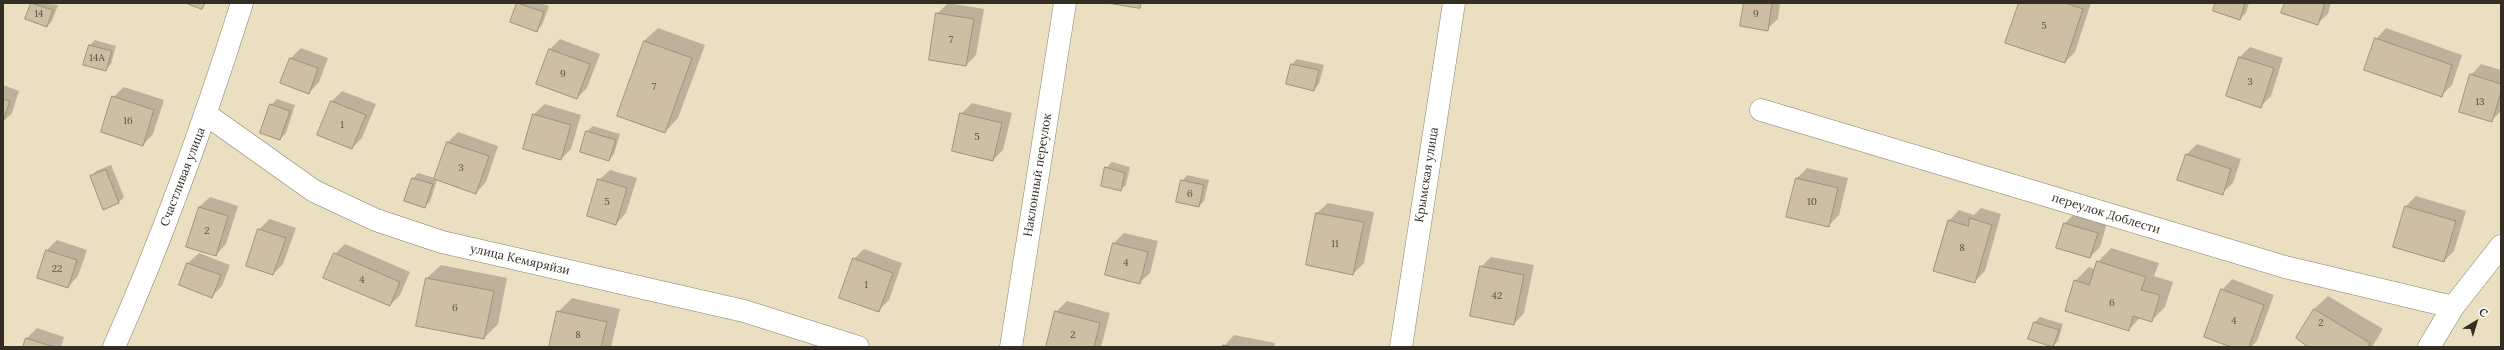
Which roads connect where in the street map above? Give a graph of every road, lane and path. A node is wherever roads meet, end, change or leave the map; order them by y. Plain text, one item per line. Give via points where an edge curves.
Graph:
1 (242, 3) edge
2 (1065, 3) edge
3 (1454, 3) edge
4 (1761, 110) dead end
5 (207, 115) junction
6 (2501, 246) edge
7 (2453, 307) junction
8 (114, 347) edge
9 (858, 347) edge
10 (1011, 347) edge
11 (1401, 347) edge
12 (2429, 347) edge

1 - 5 street, Счастливая улица
2 - 10 street, Наклонный переулок
3 - 11 street, Крымская улица
4 - 7 street, переулок Доблести via 2285,267
5 - 8 street, Счастливая улица
5 - 9 street, улица Кемяряйзи via 314,191 376,220 442,242 744,311
6 - 7 street
7 - 12 street

